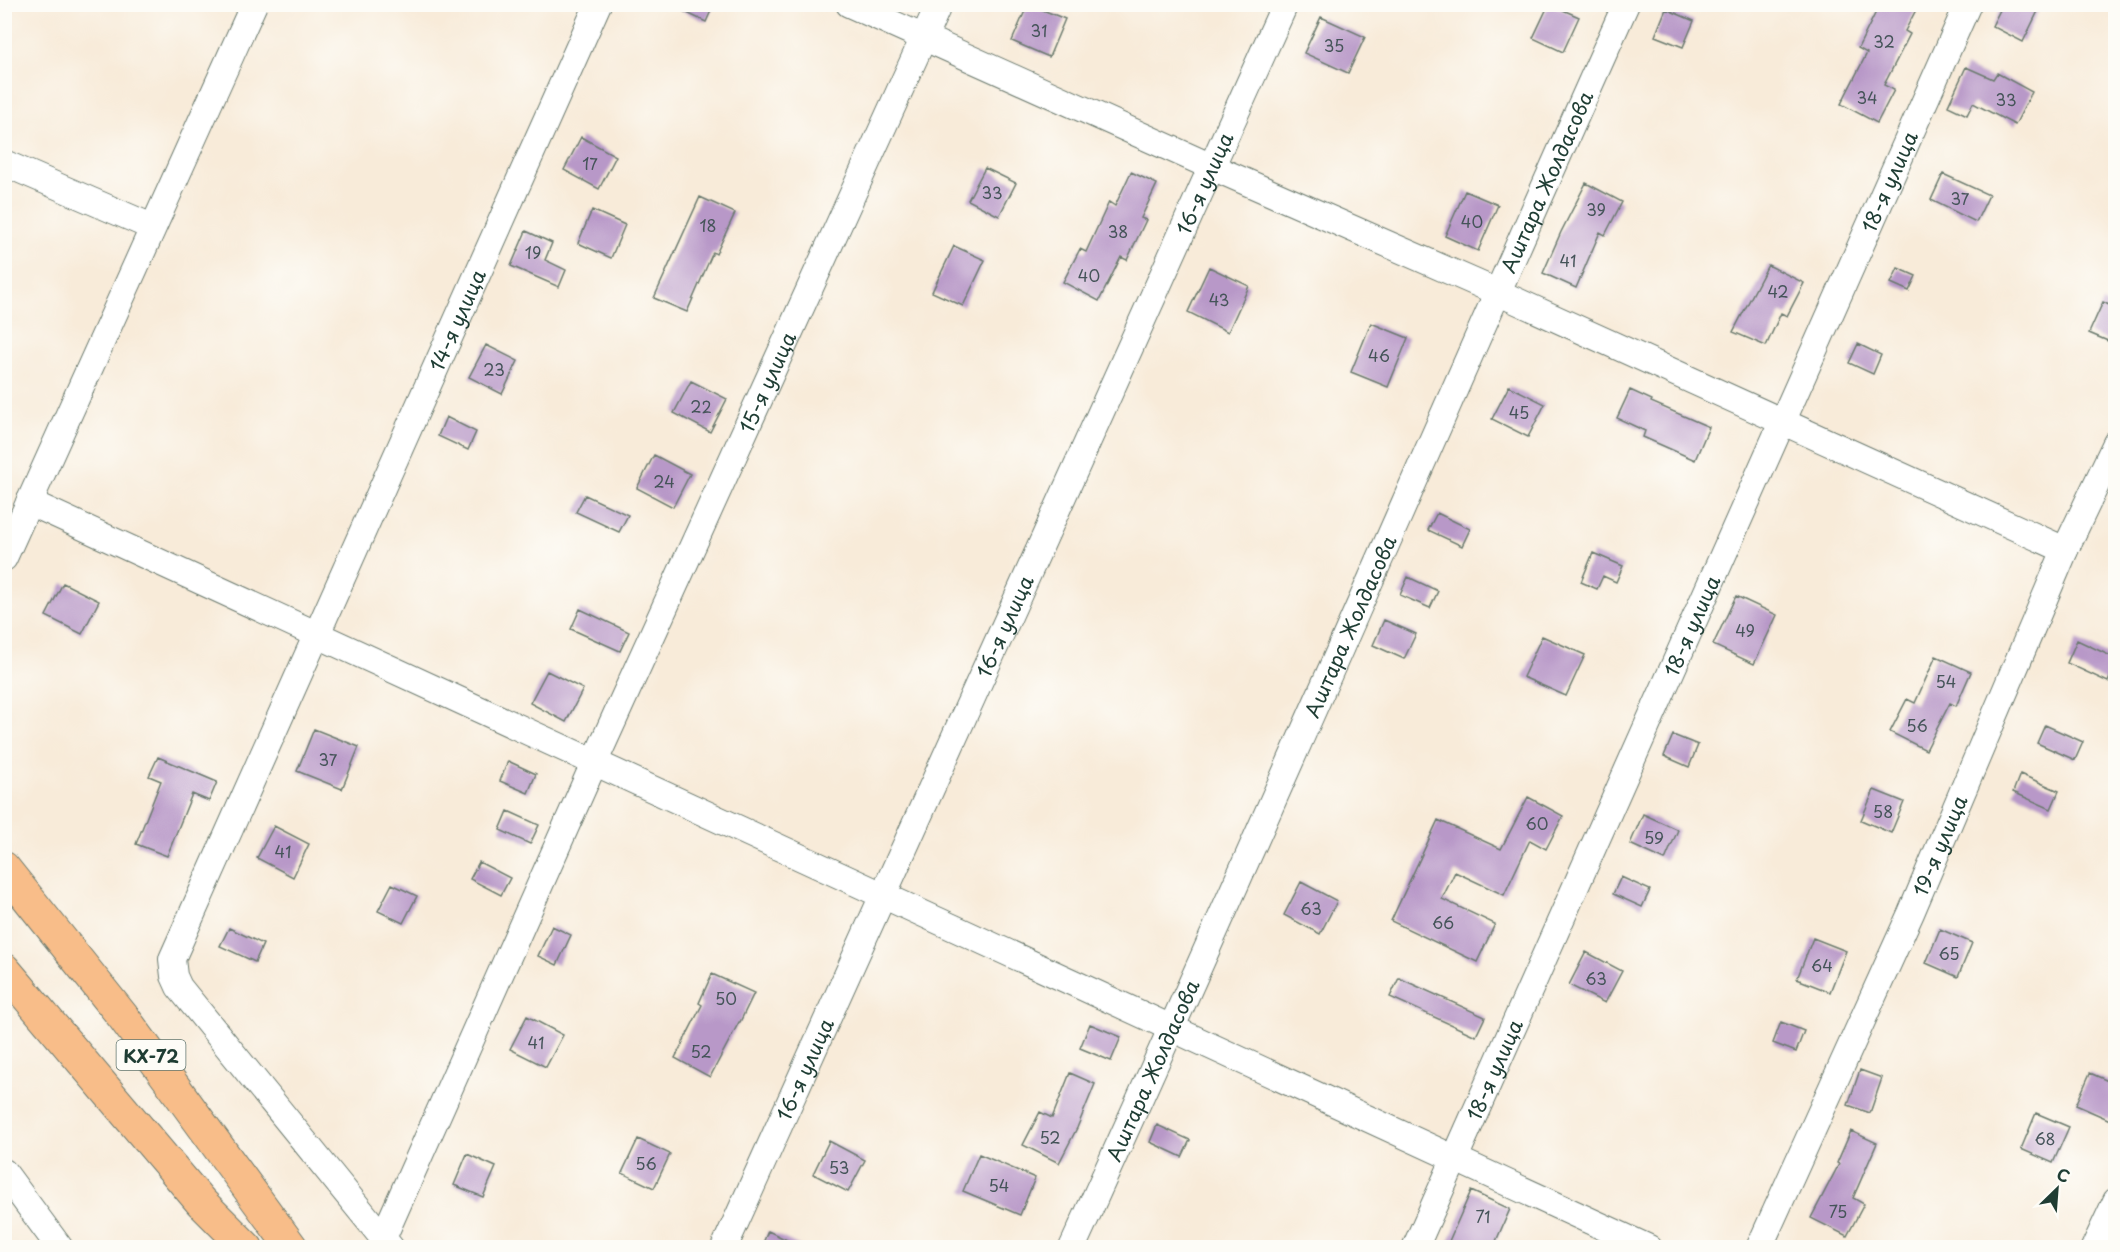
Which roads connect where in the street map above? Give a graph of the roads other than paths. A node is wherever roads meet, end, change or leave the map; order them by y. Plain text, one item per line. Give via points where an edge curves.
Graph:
1 (254, 4) edge
2 (598, 4) edge
3 (849, 4) edge
4 (939, 4) edge
5 (1285, 4) edge
6 (1626, 4) edge
7 (1968, 4) edge
8 (924, 39) junction
9 (4, 163) edge
10 (1212, 167) junction
11 (152, 227) junction
12 (1497, 292) junction
13 (1782, 423) junction
14 (2115, 443) edge
15 (29, 502) junction
16 (2065, 550) junction
17 (4, 558) edge
18 (316, 636) junction
19 (595, 762) junction
20 (4, 868) edge
21 (884, 896) junction
22 (4, 969) edge
23 (1172, 1029) junction
24 (1456, 1158) junction
25 (4, 1172) edge
26 (2115, 1201) edge
27 (387, 1243) edge
28 (60, 1248) edge
29 (247, 1248) edge
30 (292, 1248) edge
31 (724, 1248) edge
32 (1072, 1248) edge
33 (1415, 1248) edge
34 (1649, 1248) edge
35 (1760, 1248) edge
36 (2094, 1248) edge

1 - 11 street
2 - 18 street, 14-я улица
3 - 8 street
4 - 8 street, 15-я улица
5 - 10 street, 16-я улица
6 - 12 street, Аштара Жолдасова
7 - 13 street, 18-я улица
8 - 10 street
8 - 19 street, 15-я улица
9 - 11 street
10 - 12 street
10 - 21 street, 16-я улица
11 - 15 street
12 - 13 street
12 - 23 street, Аштара Жолдасова
13 - 16 street
13 - 24 street, 18-я улица
14 - 16 street, 19-я улица
15 - 17 street
15 - 18 street
16 - 35 street, 19-я улица via 1911,913
18 - 19 street
18 - 27 street, 14-я улица via 172,965 179,987
19 - 21 street
19 - 27 street, 15-я улица
20 - 30 main road, КХ-72 via 124,1018
21 - 23 street
21 - 31 street, 16-я улица
22 - 29 main road, КХ-72 via 201,1202
23 - 24 street
23 - 32 street, Аштара Жолдасова
24 - 33 street, 18-я улица
24 - 34 street
25 - 28 street
26 - 36 street

